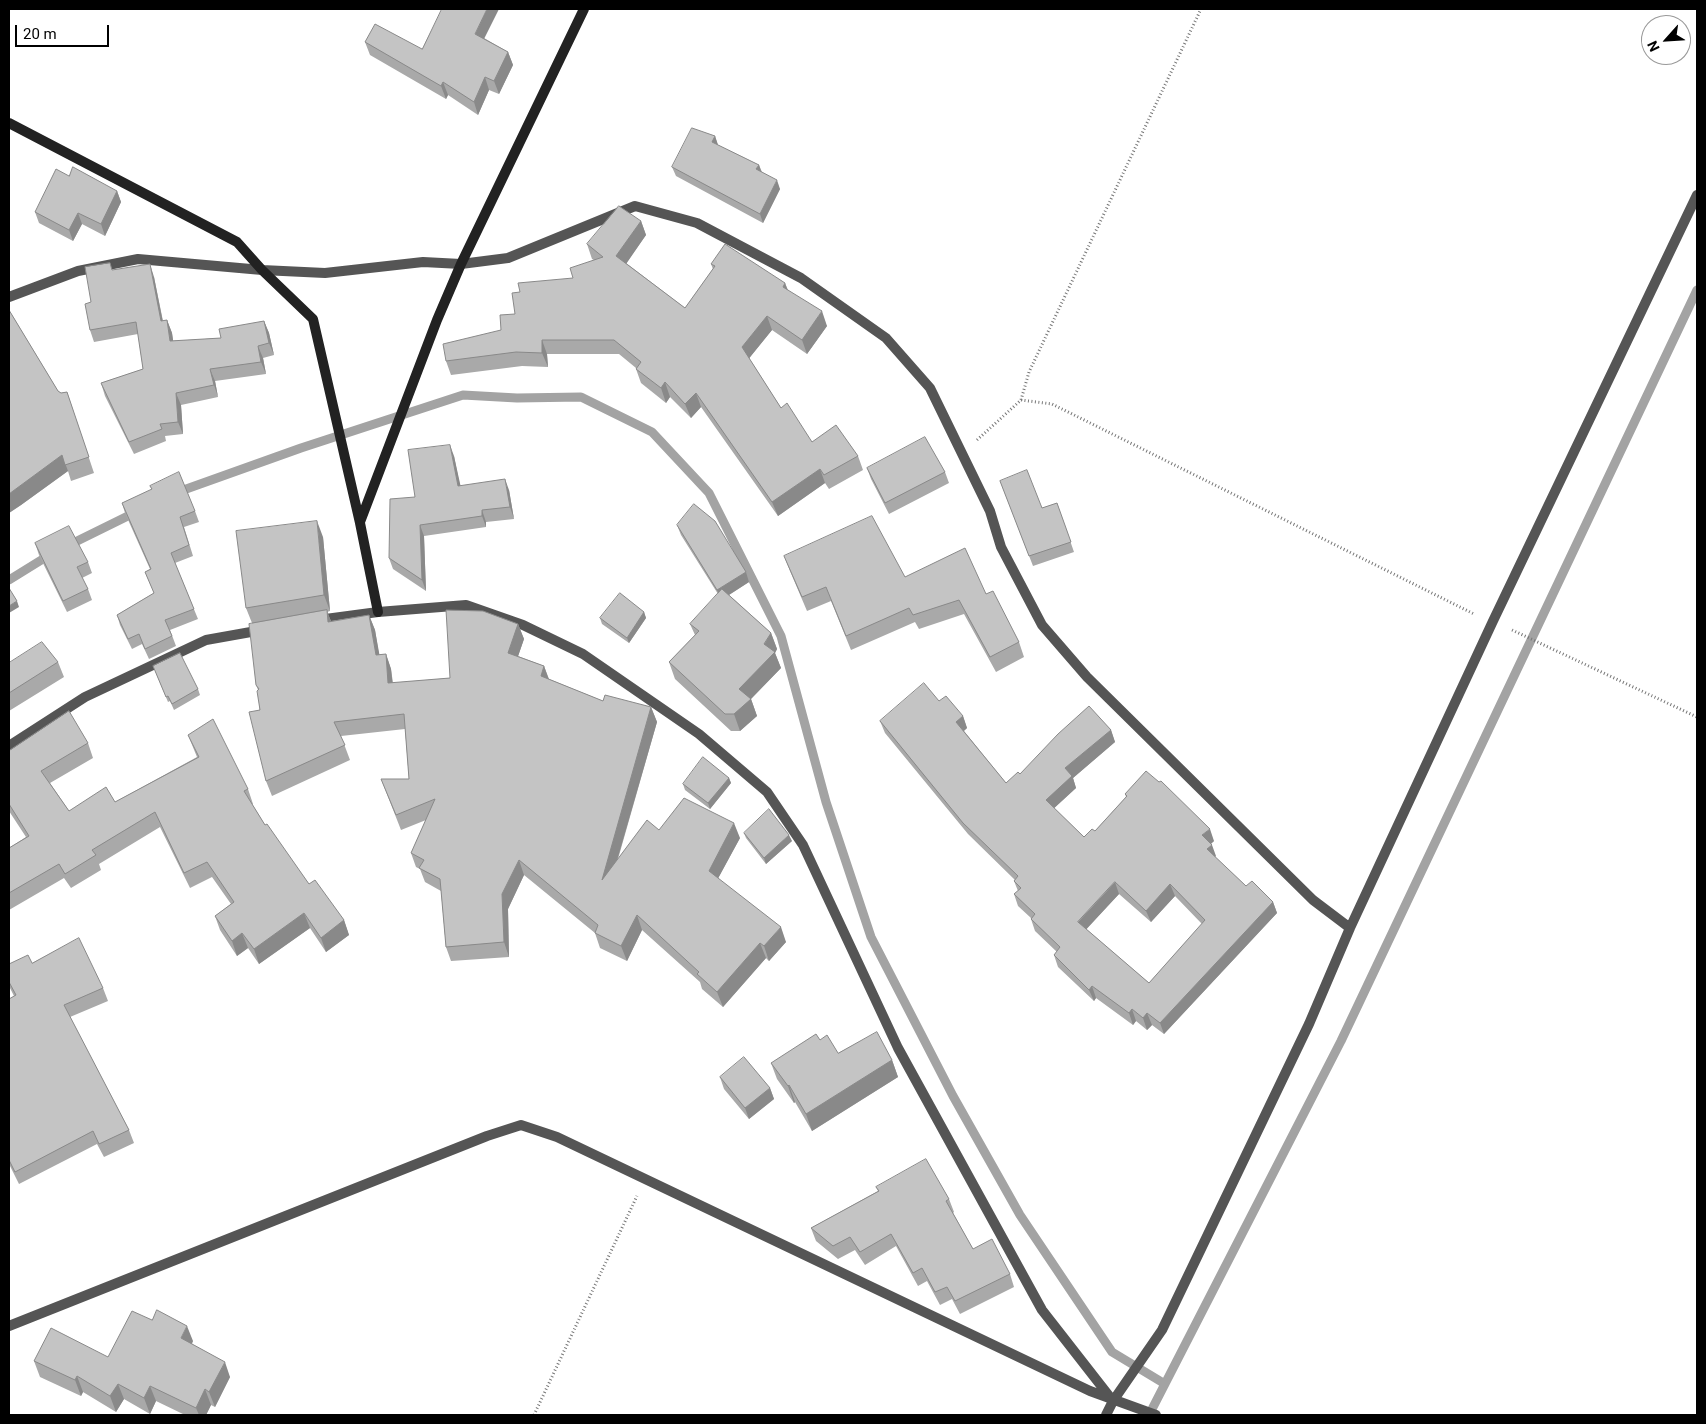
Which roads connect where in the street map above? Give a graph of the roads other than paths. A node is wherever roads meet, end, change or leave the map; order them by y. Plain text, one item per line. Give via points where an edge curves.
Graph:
1 (584, 9) edge
2 (9, 123) edge
3 (1697, 195) edge
4 (461, 264) junction
5 (262, 270) junction
6 (9, 298) edge
7 (360, 523) junction
8 (378, 612) junction
9 (308, 622) edge
10 (271, 629) edge
11 (9, 746) edge
12 (1350, 928) junction
13 (9, 1326) edge
14 (1113, 1401) junction
15 (1106, 1415) edge
16 (1156, 1415) edge

1 - 4 street
2 - 5 street via 237,242
3 - 12 street
4 - 5 street via 423,262 324,273
4 - 7 street
4 - 12 street via 508,258 634,206 697,223 802,278 886,338 930,388 990,511 1001,547 1042,625 1087,677 1306,893
5 - 6 street via 138,259 78,271
5 - 7 street via 313,319
7 - 8 street
8 - 9 street
8 - 14 street via 466,604 523,625 583,654 692,728 767,792 803,845 898,1048 1042,1310
10 - 11 street via 206,640 85,697
12 - 14 street via 1309,1024 1162,1330
13 - 14 street via 521,1125 557,1137
14 - 15 street
14 - 16 street

